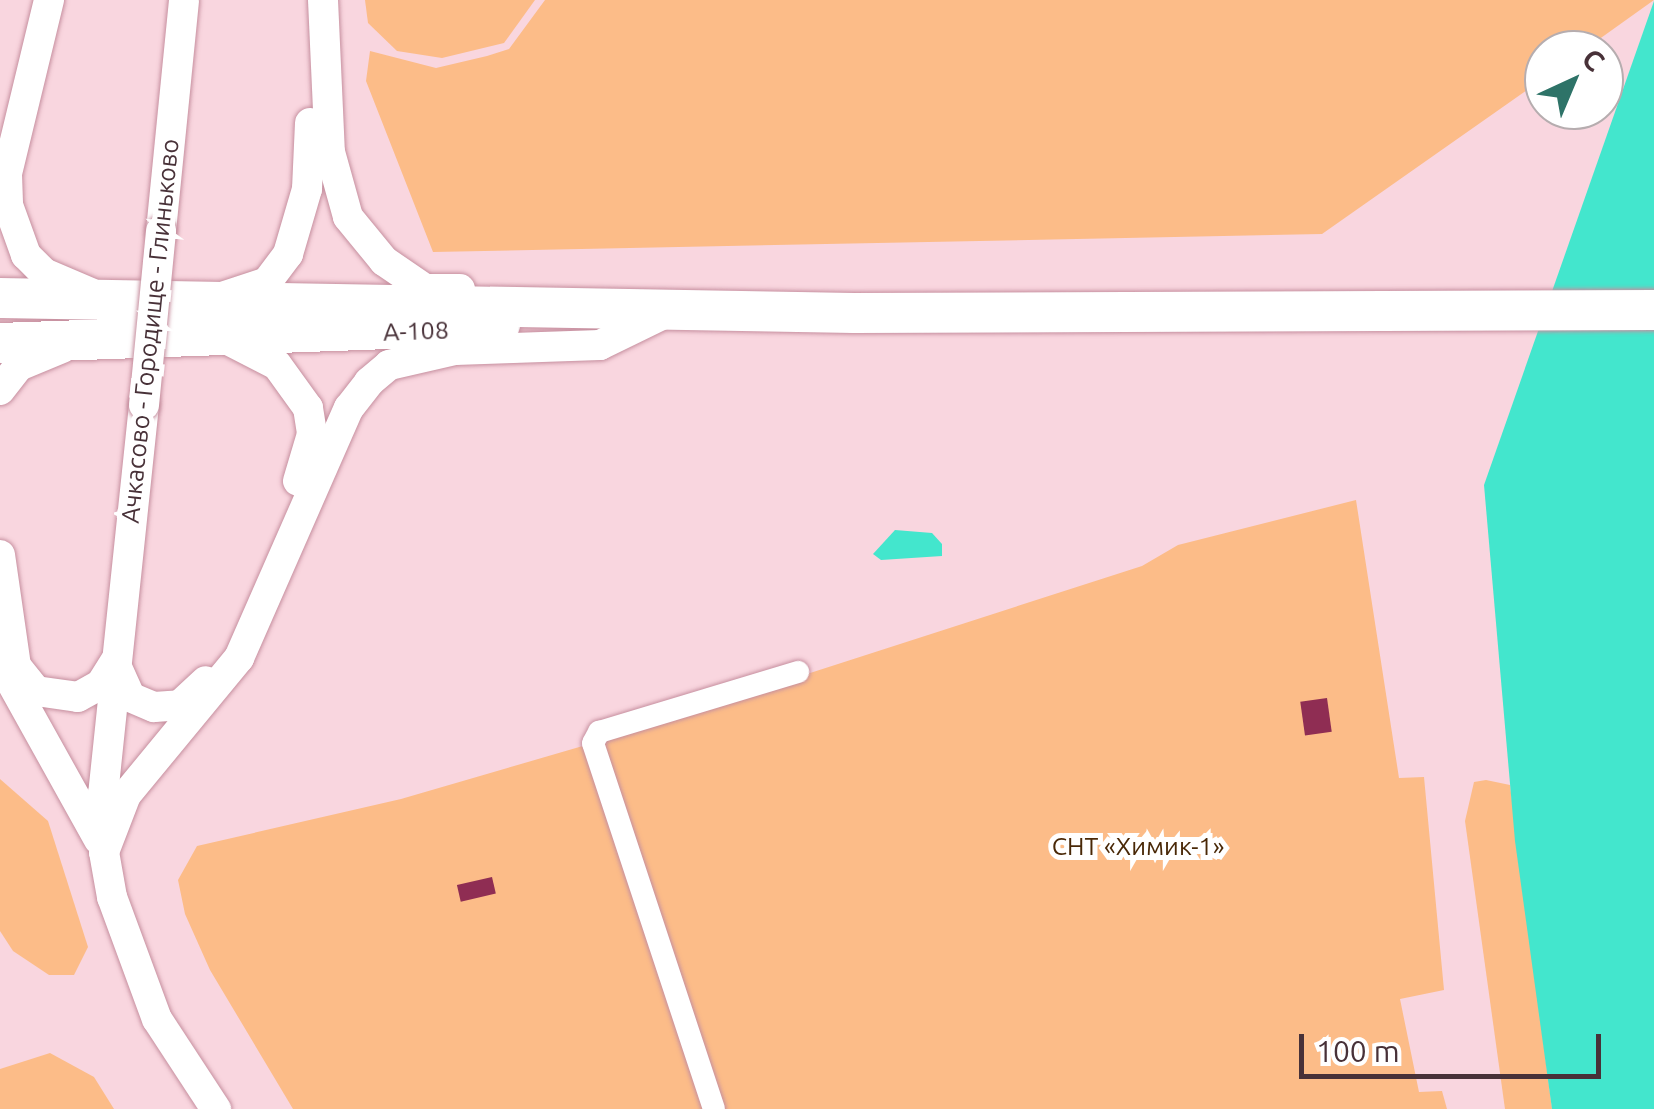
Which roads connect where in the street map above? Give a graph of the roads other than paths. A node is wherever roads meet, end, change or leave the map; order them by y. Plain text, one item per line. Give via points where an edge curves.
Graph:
1 (33, 0) edge
2 (48, 0) edge
3 (184, 0) edge
4 (304, 0) edge
5 (323, 0) edge
6 (0, 122) edge
7 (0, 298) edge
8 (108, 298) junction
9 (202, 301) junction
10 (1654, 310) edge
11 (612, 311) junction
12 (670, 311) junction
13 (219, 336) junction
14 (100, 340) junction
15 (0, 343) edge
16 (0, 390) edge
17 (0, 555) edge
18 (0, 653) edge
19 (115, 662) junction
20 (798, 672) dead end
21 (104, 852) junction
22 (216, 1109) edge
23 (714, 1109) edge

1 - 6 street
2 - 8 street via 7,174 8,204 26,255 44,274
3 - 19 street, Ачкасово - Городище - Глиньково, bridge
4 - 9 street via 311,154 300,228 267,282
5 - 12 street via 330,152 348,217 384,261 425,289 615,292
7 - 8 highway, А-108
8 - 9 highway, А-108
9 - 11 highway, А-108
10 - 12 highway, А-108
11 - 12 highway, А-108
11 - 13 highway, А-108 / А-108 via 447,331
12 - 21 street via 600,345 455,350 389,366 370,382 349,408 239,658 126,795
13 - 14 highway, А-108
13 - 19 street via 254,349 291,380 308,408 307,460 226,654 192,697 168,708 140,704 122,688
14 - 15 highway, А-108
14 - 16 street via 44,352 19,366
17 - 19 street via 16,666 36,691 78,697 101,684
18 - 21 street via 24,711
19 - 21 street, Ачкасово - Городище - Глиньково
20 - 23 street via 600,732 594,743
21 - 22 street via 112,896 157,1019

